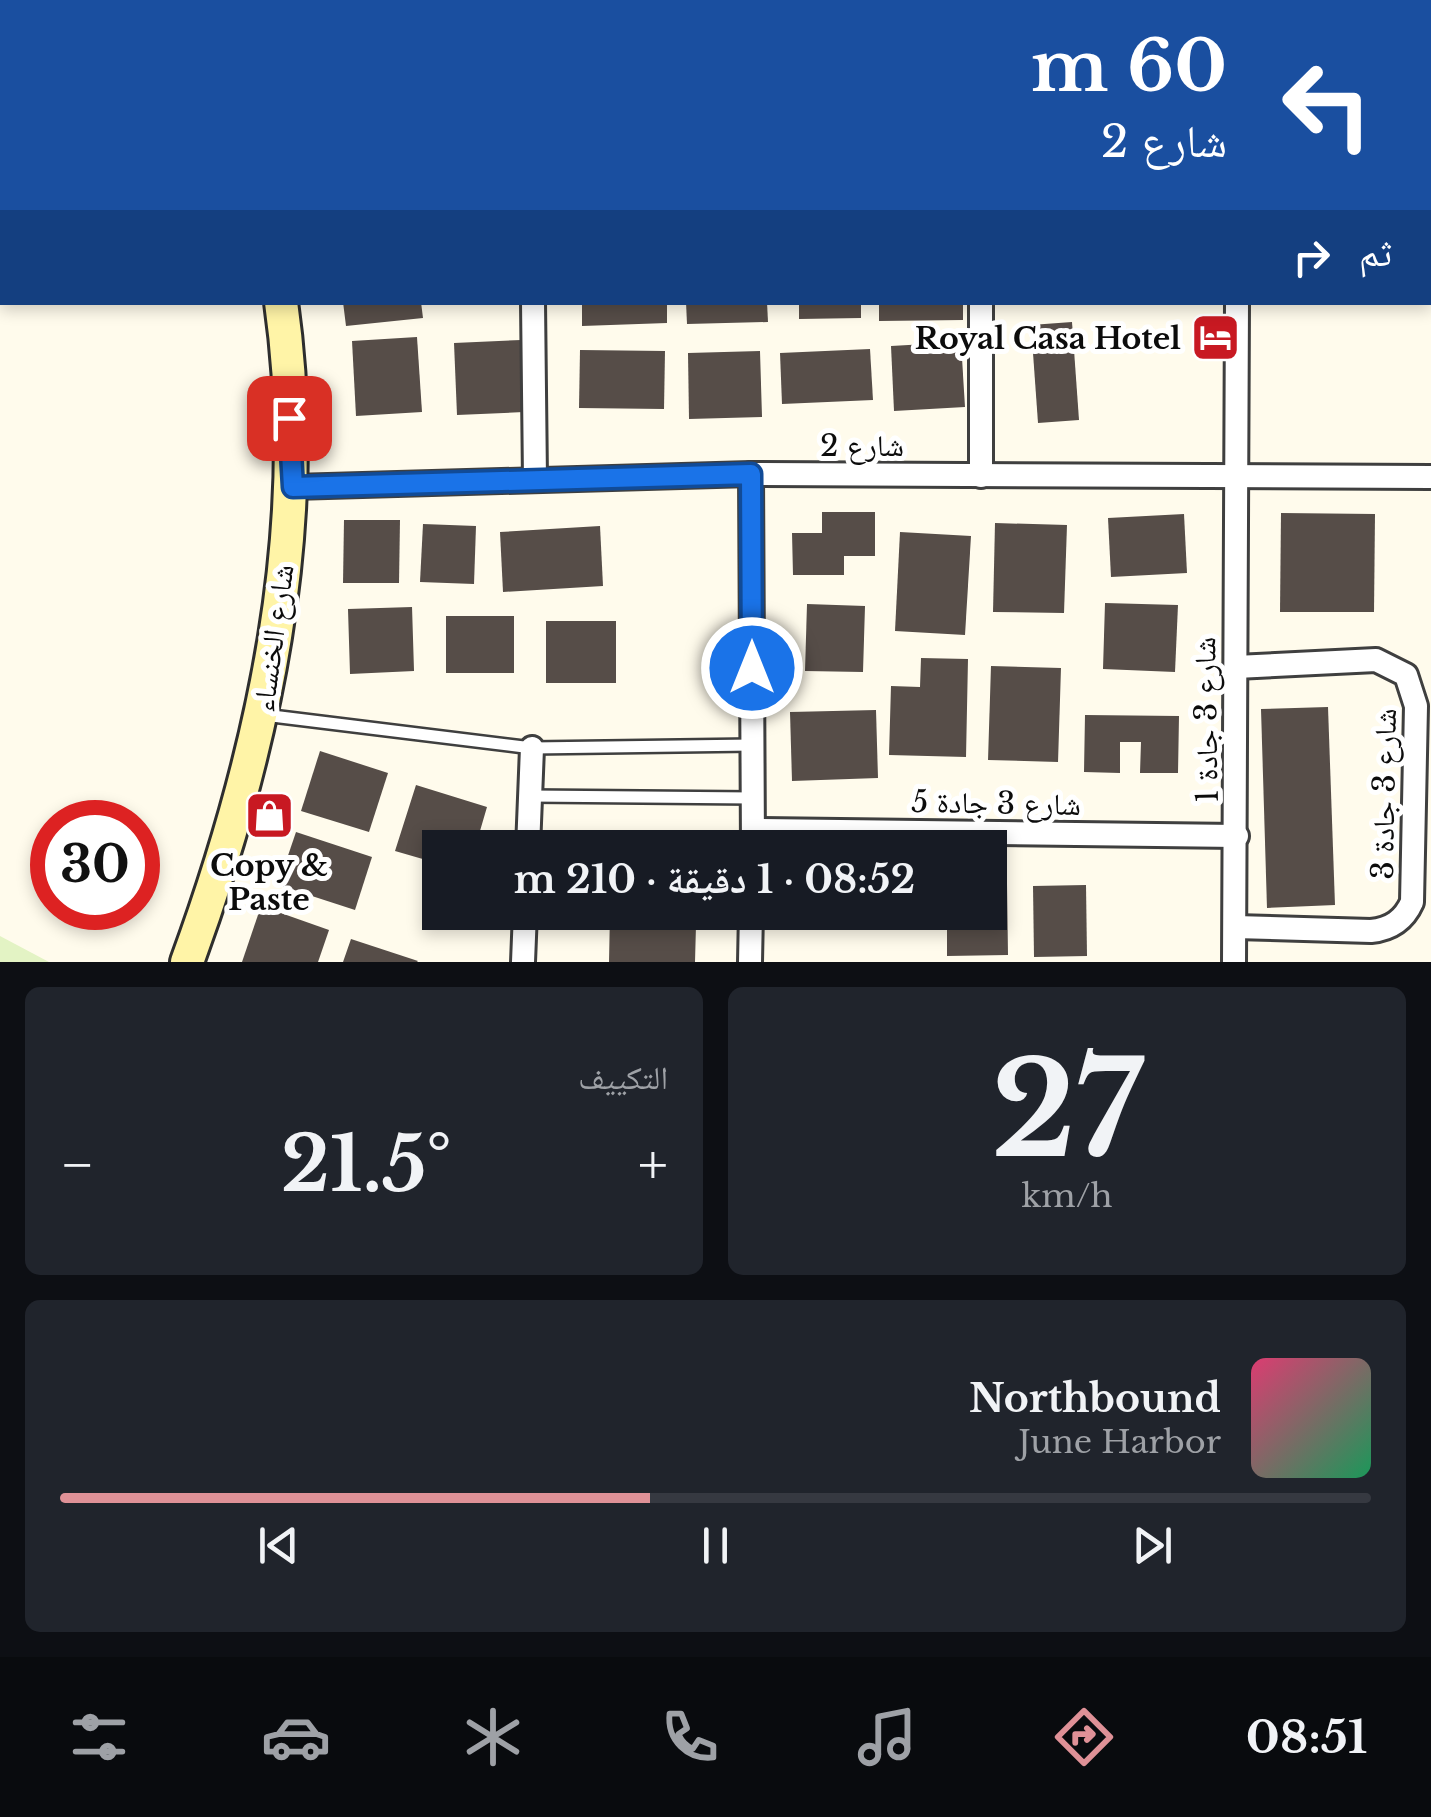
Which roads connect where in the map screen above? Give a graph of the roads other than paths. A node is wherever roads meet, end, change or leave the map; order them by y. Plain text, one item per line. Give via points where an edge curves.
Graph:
1 (281, 305) edge
2 (533, 305) edge
3 (981, 305) edge
4 (1237, 305) edge
5 (751, 474) junction
6 (981, 476) junction
7 (1431, 477) edge
8 (1233, 478) junction
9 (535, 480) junction
10 (293, 487) junction
11 (1236, 667) junction
12 (262, 715) junction
13 (753, 745) junction
14 (532, 748) junction
15 (530, 796) junction
16 (754, 798) junction
17 (529, 830) edge
18 (753, 830) edge
19 (1238, 836) junction
20 (1007, 837) edge
21 (1234, 927) junction
22 (525, 930) edge
23 (751, 930) edge
24 (187, 962) edge
25 (524, 962) edge
26 (750, 962) edge
27 (1234, 962) edge

1 - 10 street, شارع الخنساء
2 - 9 street
3 - 6 street
4 - 8 street, شارع 3 جادة 1
5 - 6 street, شارع 2
5 - 9 street, شارع 2
5 - 13 street
6 - 8 street, شارع 2
7 - 8 street, شارع 2
8 - 11 street, شارع 3 جادة 1
9 - 10 street, شارع 2
10 - 12 street, شارع الخنساء
11 - 19 street, شارع 3 جادة 1
11 - 21 street, شارع 3 جادة 3 via 1376,660 1406,675 1416,706 1412,902 1403,917 1371,931
12 - 14 lane
12 - 24 street, شارع الخنساء
13 - 14 lane
13 - 16 street
14 - 15 street
15 - 16 lane
15 - 17 street
16 - 18 street
19 - 20 street, شارع 3 جادة 5
19 - 21 street, شارع 3 جادة 1
21 - 27 street, شارع 3 جادة 1
22 - 25 street
23 - 26 street

